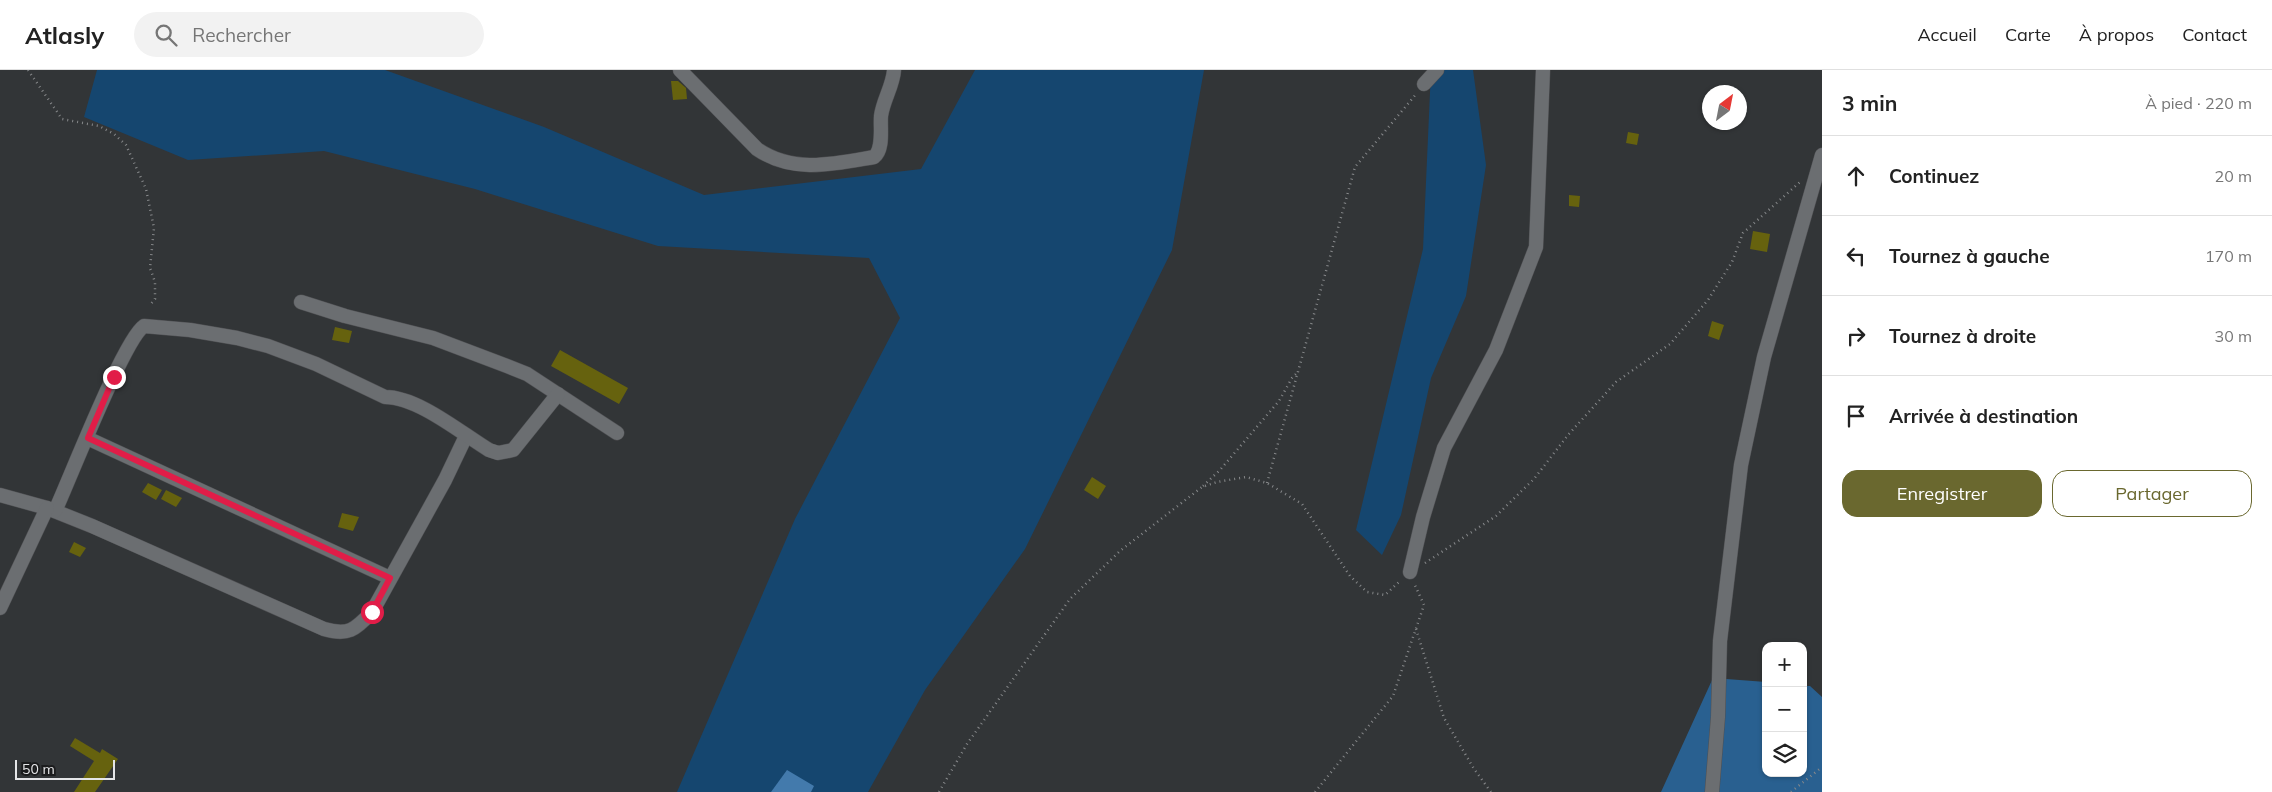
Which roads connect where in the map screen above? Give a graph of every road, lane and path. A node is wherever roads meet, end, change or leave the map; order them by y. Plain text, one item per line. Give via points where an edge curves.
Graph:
1 (28, 70) edge
2 (680, 70) edge
3 (894, 70) edge
4 (1436, 70) edge
5 (1543, 70) edge
6 (1424, 84) joint
7 (1820, 160) edge
8 (301, 302) dead end
9 (150, 305) dead end
10 (1298, 372) junction
11 (558, 394) junction
12 (617, 433) dead end
13 (466, 436) junction
14 (88, 438) junction
15 (1266, 483) junction
16 (1202, 487) junction
17 (0, 495) edge
18 (51, 510) junction
19 (1410, 572) junction
20 (390, 578) junction
21 (0, 608) edge
22 (1416, 628) junction
23 (1822, 768) edge
24 (939, 792) edge
25 (1315, 792) edge
26 (1491, 792) edge
27 (1712, 792) edge
28 (1791, 792) edge

1 - 9 path via 62,118 99,126 126,144 146,189 154,228 150,268 155,282 155,299
2 - 3 street via 768,157 818,167 878,154 882,112
4 - 6 street
5 - 19 street via 1536,247 1496,350 1444,448
6 - 10 path via 1355,167
7 - 19 path via 1743,233 1732,262 1708,300 1670,344 1616,382 1534,479 1496,516
7 - 27 street via 1764,357 1741,465 1720,641
8 - 11 street via 467,349 527,374
10 - 15 path
10 - 16 path via 1279,401
11 - 12 street
11 - 13 street via 513,450 498,453
13 - 14 street via 396,397 385,397 316,364 268,346 228,336 148,326 142,327 134,336
13 - 20 street
14 - 18 street
14 - 20 street
15 - 16 path via 1246,477
15 - 19 path via 1302,504 1350,576 1367,592 1384,595
16 - 24 path via 1120,551 1070,599 967,744
17 - 18 street
18 - 20 street via 336,632 357,628 372,612
18 - 21 street
19 - 22 path via 1424,605
22 - 25 path via 1393,696
22 - 26 path via 1444,718
23 - 28 path

